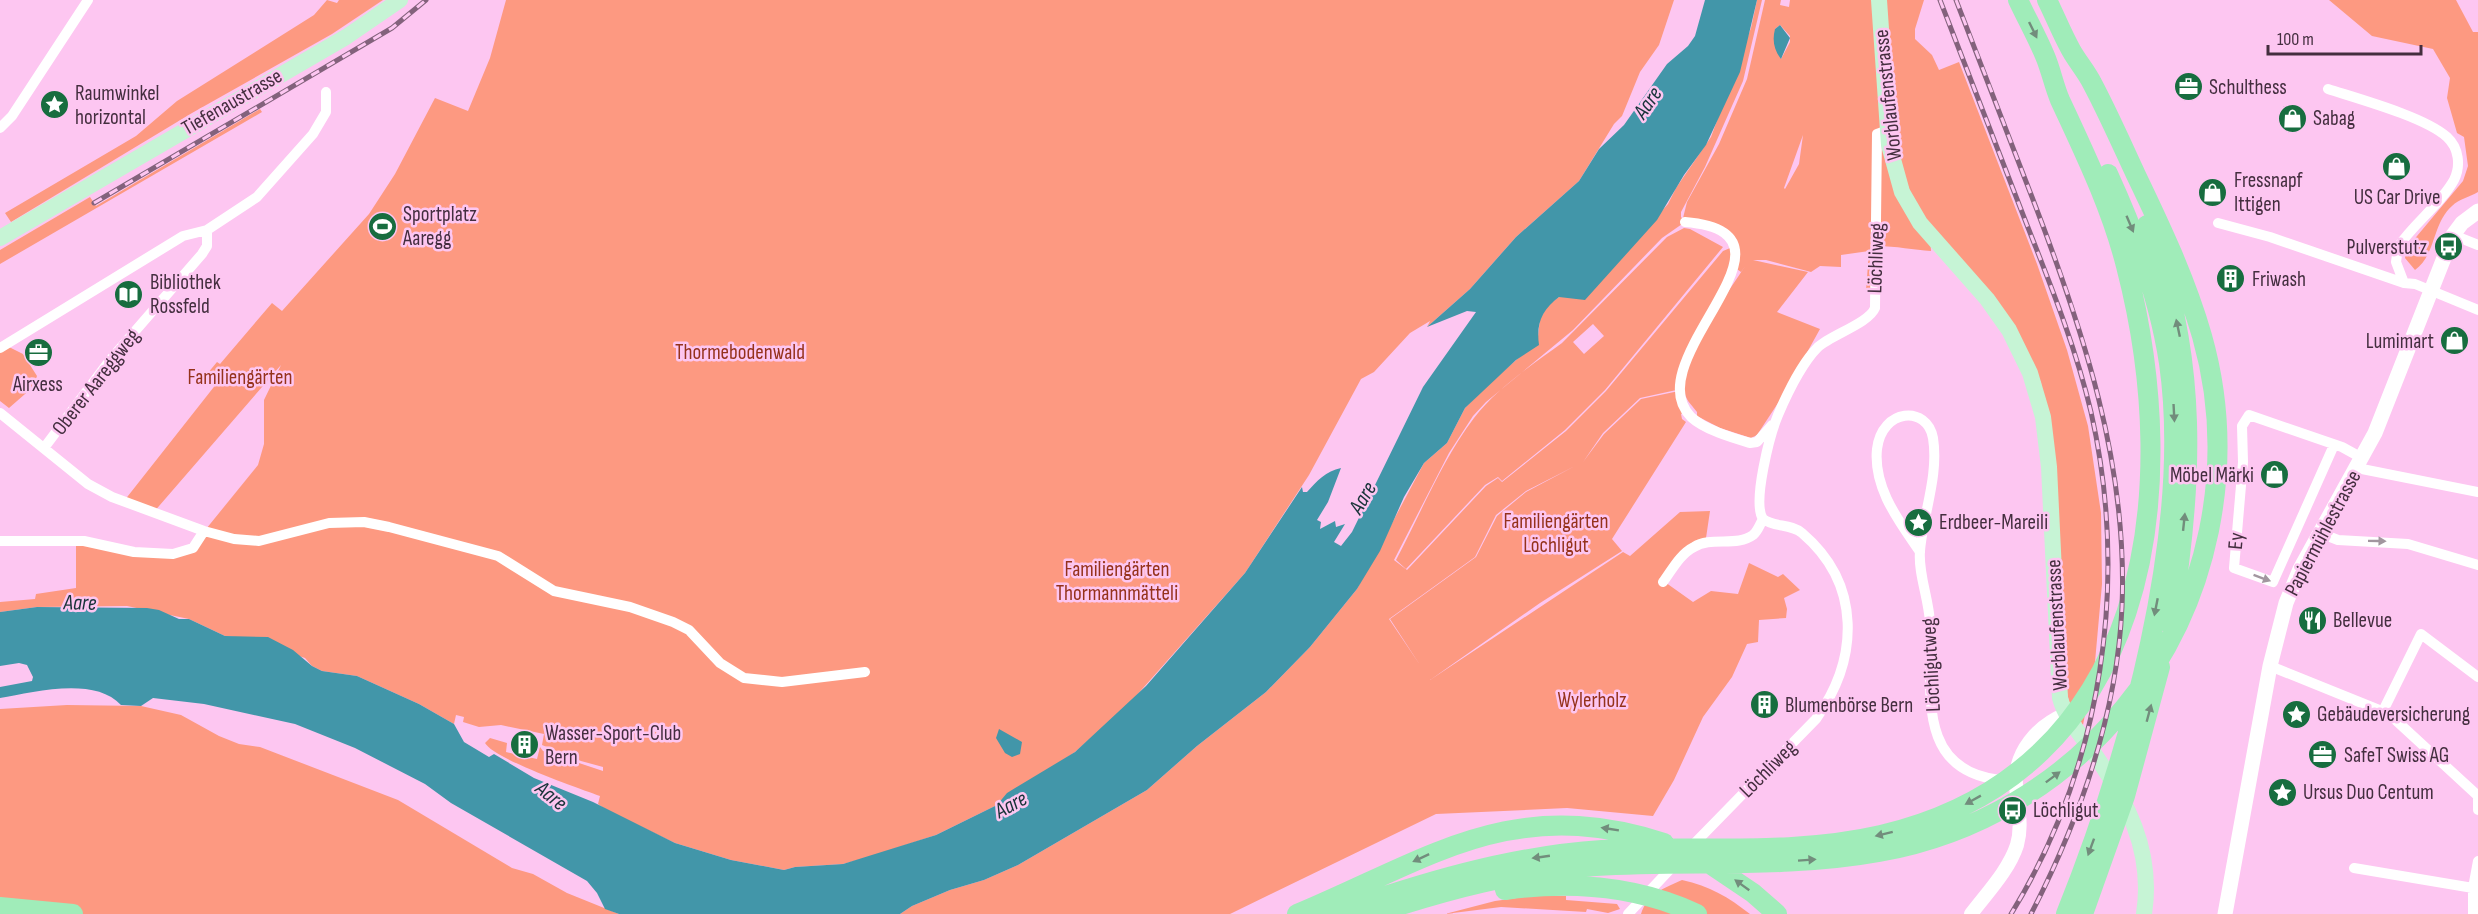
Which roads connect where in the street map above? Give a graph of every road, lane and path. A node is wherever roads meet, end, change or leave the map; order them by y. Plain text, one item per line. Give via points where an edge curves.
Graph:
1 (88, 0) edge
2 (400, 0) edge
3 (1878, 0) edge
4 (2018, 0) edge
5 (2047, 0) edge
6 (2071, 50) junction
7 (2047, 60) junction
8 (2328, 89) dead end
9 (326, 92) dead end
10 (0, 128) edge
11 (1888, 130) junction
12 (2478, 211) edge
13 (1685, 222) dead end
14 (2218, 223) dead end
15 (207, 230) junction
16 (2453, 235) junction
17 (0, 238) edge
18 (2478, 245) edge
19 (2404, 283) junction
20 (2431, 291) junction
21 (2478, 310) edge
22 (0, 348) edge
23 (2, 419) edge
24 (1775, 423) junction
25 (2334, 445) junction
26 (44, 448) junction
27 (2360, 463) junction
28 (2478, 492) edge
29 (1763, 519) junction
30 (204, 531) junction
31 (2320, 533) junction
32 (0, 541) edge
33 (1920, 552) junction
34 (2478, 565) edge
35 (1663, 582) dead end
36 (2270, 666) junction
37 (865, 672) dead end
38 (2478, 677) edge
39 (2383, 711) junction
40 (2066, 714) junction
41 (2016, 782) junction
42 (2478, 794) edge
43 (2478, 810) edge
44 (1943, 825) junction
45 (1597, 858) junction
46 (2478, 861) edge
47 (2354, 868) dead end
48 (2473, 888) junction
49 (2082, 902) edge
50 (0, 907) edge
51 (73, 914) edge
52 (1297, 914) edge
53 (1331, 914) edge
54 (1373, 914) edge
55 (1406, 914) edge
56 (1628, 914) edge
57 (1697, 914) edge
58 (1777, 914) edge
59 (1971, 914) edge
60 (2066, 914) edge
61 (2144, 914) edge
62 (2225, 914) edge
63 (2473, 914) edge

1 - 10 street via 12,116
2 - 17 main road, Tiefenaustrasse via 346,37
3 - 11 main road, Worblaufenstrasse
4 -> 7 highway
5 - 6 highway
44 -> 6 highway via 1987,817 2036,789 2080,755 2117,718 2164,652 2189,599 2204,555 2214,502 2218,448 2214,393 2203,338 2166,239 2092,82
49 -> 6 highway via 2133,770 2168,637 2188,473 2187,390 2175,316 2158,255 2082,86
7 -> 44 highway via 2058,95 2111,215 2135,304 2150,420 2146,532 2137,584 2121,635 2081,705 2024,765
7 -> 49 highway via 2068,91 2134,235 2159,311 2172,392 2174,472 2166,550 2142,672
8 - 19 street via 2428,126 2455,147 2458,162 2454,178 2398,247 2396,262
9 - 15 street via 326,112 313,134 257,197
11 - 24 street, Löchliweg via 1876,134 1873,313 1816,348
11 - 40 main road, Worblaufenstrasse via 1893,163 1912,210 1999,316 2023,354 2037,393 2048,442 2058,684
12 - 16 main road, Papiermühlestrasse
13 - 24 street, Löchliweg via 1723,230 1734,241 1736,250 1722,292 1684,363 1681,389 1687,412 1698,421 1750,443
14 - 19 street
15 - 22 street via 183,237
15 - 26 street, Oberer Aareggweg via 207,246 202,254 116,353
16 - 18 street
16 - 20 main road, Papiermühlestrasse
19 - 20 street
20 - 21 street
20 - 27 main road, Papiermühlestrasse
23 - 26 street
24 - 29 street, Löchliweg via 1760,502
25 -> 25 street, Ey via 2249,416 2242,426 2243,462 2234,568 2273,582
25 - 27 street, Ey
26 - 30 street via 88,484 112,497
27 - 28 street, Ey
27 - 31 main road, Papiermühlestrasse
29 - 35 street via 1748,537 1714,540 1694,547
29 - 56 street, Löchliweg via 1801,532 1832,572 1849,622 1842,672 1816,719
30 - 32 street via 193,548 173,554 135,552 84,541
30 - 37 street via 259,541 329,523 364,522 389,527 498,556 554,591 630,607 673,622 689,630 720,663 744,678 782,682
31 -> 34 street via 2338,540 2398,542
31 - 36 main road, Papiermühlestrasse via 2293,584
33 - 33 street, Löchligutweg via 1931,485 1933,439 1922,421 1902,416 1887,423 1881,433 1877,469 1887,500
33 - 41 street, Löchligutweg via 1930,623 1931,709 1941,745 1963,769 1984,778
36 - 39 street
36 - 62 main road, Papiermühlestrasse
38 - 39 street via 2421,634
39 - 42 street
40 - 41 street via 2046,723 2030,740 2019,762
40 - 61 main road, Worblaufenstrasse via 2110,777 2138,833 2146,873
41 - 59 street via 2020,819 2017,845
42 - 43 street
44 - 45 highway via 1753,855
45 -> 53 highway via 1524,860 1470,871
45 - 54 highway via 1490,880
46 - 48 street
47 - 48 street
48 - 63 street
49 - 60 highway
50 - 51 highway
58 -> 52 highway via 1703,860 1627,832 1583,826 1528,826 1451,844
55 - 57 highway via 1526,887 1577,885 1617,890

